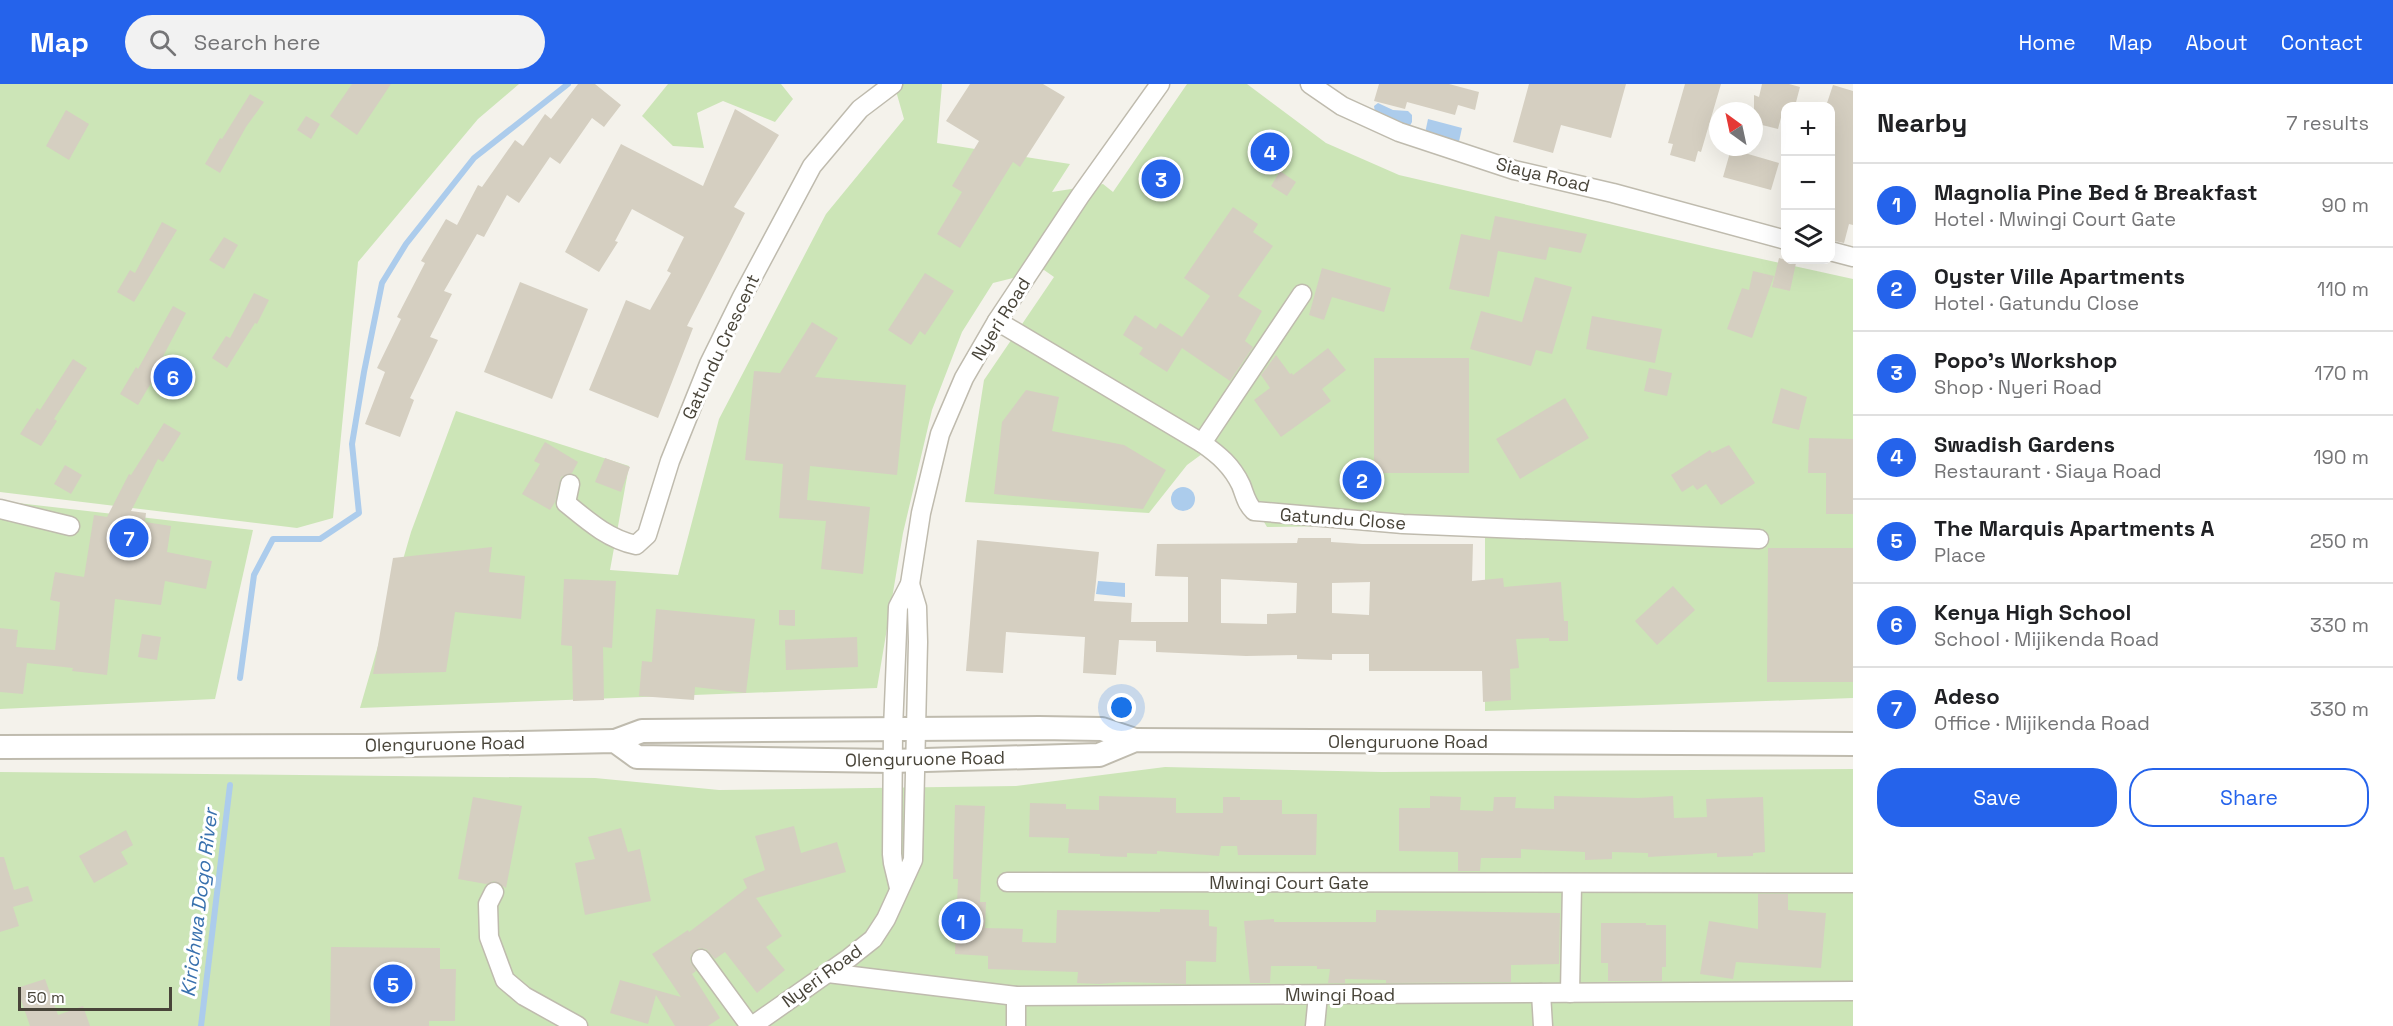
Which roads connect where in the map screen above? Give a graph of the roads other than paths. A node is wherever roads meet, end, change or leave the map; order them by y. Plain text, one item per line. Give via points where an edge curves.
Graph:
1 (893, 84) edge
2 (1160, 84) edge
3 (1310, 84) edge
4 (1781, 239) edge
5 (1835, 252) edge
6 (1853, 256) edge
7 (1302, 294) dead end
8 (997, 321) junction
9 (1202, 443) junction
10 (570, 484) dead end
11 (0, 509) edge
12 (70, 526) dead end
13 (1759, 539) dead end
14 (910, 584) junction
15 (893, 729) junction
16 (916, 730) junction
17 (1135, 740) junction
18 (615, 741) junction
19 (1853, 744) edge
20 (0, 747) edge
21 (916, 759) junction
22 (892, 761) junction
23 (1007, 882) dead end
24 (1853, 883) edge
25 (1572, 884) junction
26 (899, 888) junction
27 (494, 892) dead end
28 (701, 959) dead end
29 (828, 973) junction
30 (1853, 991) edge
31 (1541, 993) junction
32 (1570, 993) junction
33 (1318, 995) junction
34 (1016, 996) junction
35 (578, 1026) edge
36 (751, 1026) edge
37 (1016, 1026) edge
38 (1316, 1026) edge
39 (1543, 1026) edge

1 - 10 street, Gatundu Crescent via 860,109 812,166 709,364 670,460 647,535 636,545 600,531 566,503
2 - 8 street, Nyeri Road
3 - 4 street, Siaya Road via 1342,106 1399,132 1503,166
5 - 6 street
7 - 9 street
8 - 9 street, Gatundu Close
8 - 14 street, Nyeri Road via 964,378 940,434 921,513
9 - 13 street, Gatundu Close via 1224,458 1247,503 1254,511 1263,513 1403,524
11 - 12 street
14 - 15 street, Nyeri Road via 898,607
14 - 16 street, Nyeri Road via 917,607
15 - 16 street
15 - 18 street via 642,731
15 - 22 street, Nyeri Road
16 - 17 street via 1102,729
16 - 21 street, Nyeri Road
17 - 19 street, Olenguruone Road
17 - 21 street, Olenguruone Road via 1099,754
18 - 20 street, Olenguruone Road
18 - 22 street, Olenguruone Road via 637,757
21 - 22 street, Olenguruone Road
21 - 26 street, Nyeri Road via 913,860
22 - 26 street, Nyeri Road via 892,863
23 - 25 street, Mwingi Court Gate
24 - 25 street, Mwingi Court Gate
25 - 32 street
26 - 29 street, Nyeri Road via 873,939
27 - 35 street via 488,904 489,937 505,980 524,996
28 - 36 street
29 - 34 street, Mwingi Road
29 - 36 street, Nyeri Road
30 - 32 street, Mwingi Road
31 - 32 street, Mwingi Road
31 - 33 street, Mwingi Road
31 - 39 street
33 - 34 street, Mwingi Road
33 - 38 street
34 - 37 street

